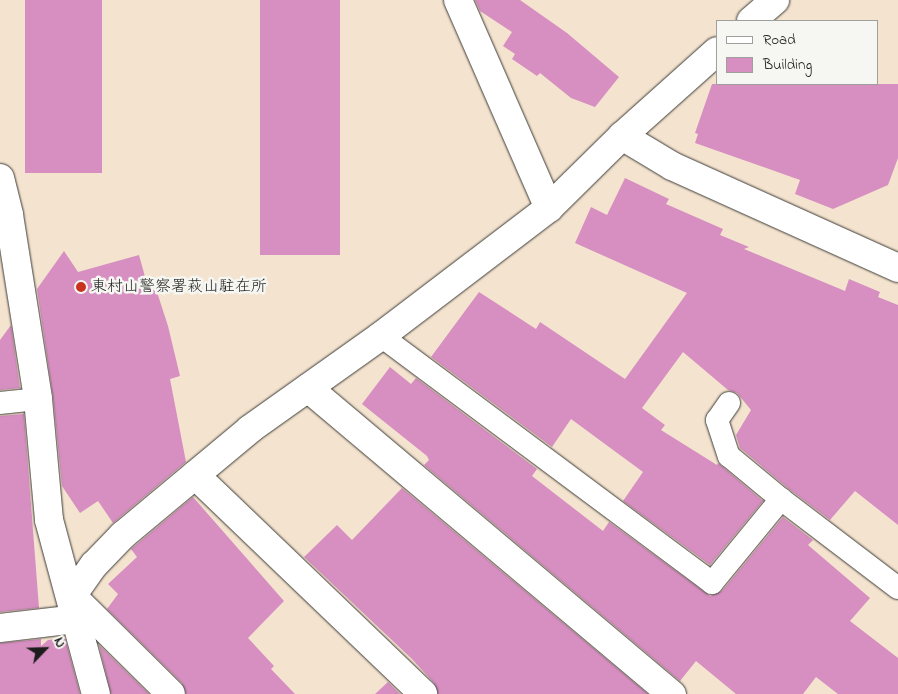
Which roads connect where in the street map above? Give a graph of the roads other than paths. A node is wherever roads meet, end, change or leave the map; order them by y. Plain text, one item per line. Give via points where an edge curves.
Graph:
1 (458, 0) edge
2 (775, 0) edge
3 (752, 20) edge
4 (716, 52) edge
5 (622, 136) junction
6 (0, 178) edge
7 (549, 208) junction
8 (5, 216) edge
9 (898, 268) edge
10 (381, 336) junction
11 (308, 388) junction
12 (38, 399) junction
13 (0, 403) edge
14 (729, 403) dead end
15 (194, 475) junction
16 (781, 499) junction
17 (898, 588) edge
18 (75, 608) junction
19 (0, 628) edge
20 (96, 694) edge
21 (171, 694) edge
22 (422, 694) edge
23 (672, 694) edge

1 - 7 street
2 - 3 street
4 - 5 street
5 - 7 street
5 - 9 street via 672,166
6 - 8 street
7 - 10 street
8 - 12 street
10 - 11 street
10 - 16 lane via 712,583
11 - 15 street via 250,429
11 - 23 street
12 - 13 lane
12 - 18 street via 48,520
14 - 16 lane via 717,420 728,456
15 - 18 street via 123,534 94,565
15 - 22 street
16 - 17 lane
18 - 19 street
18 - 20 street
18 - 21 street

